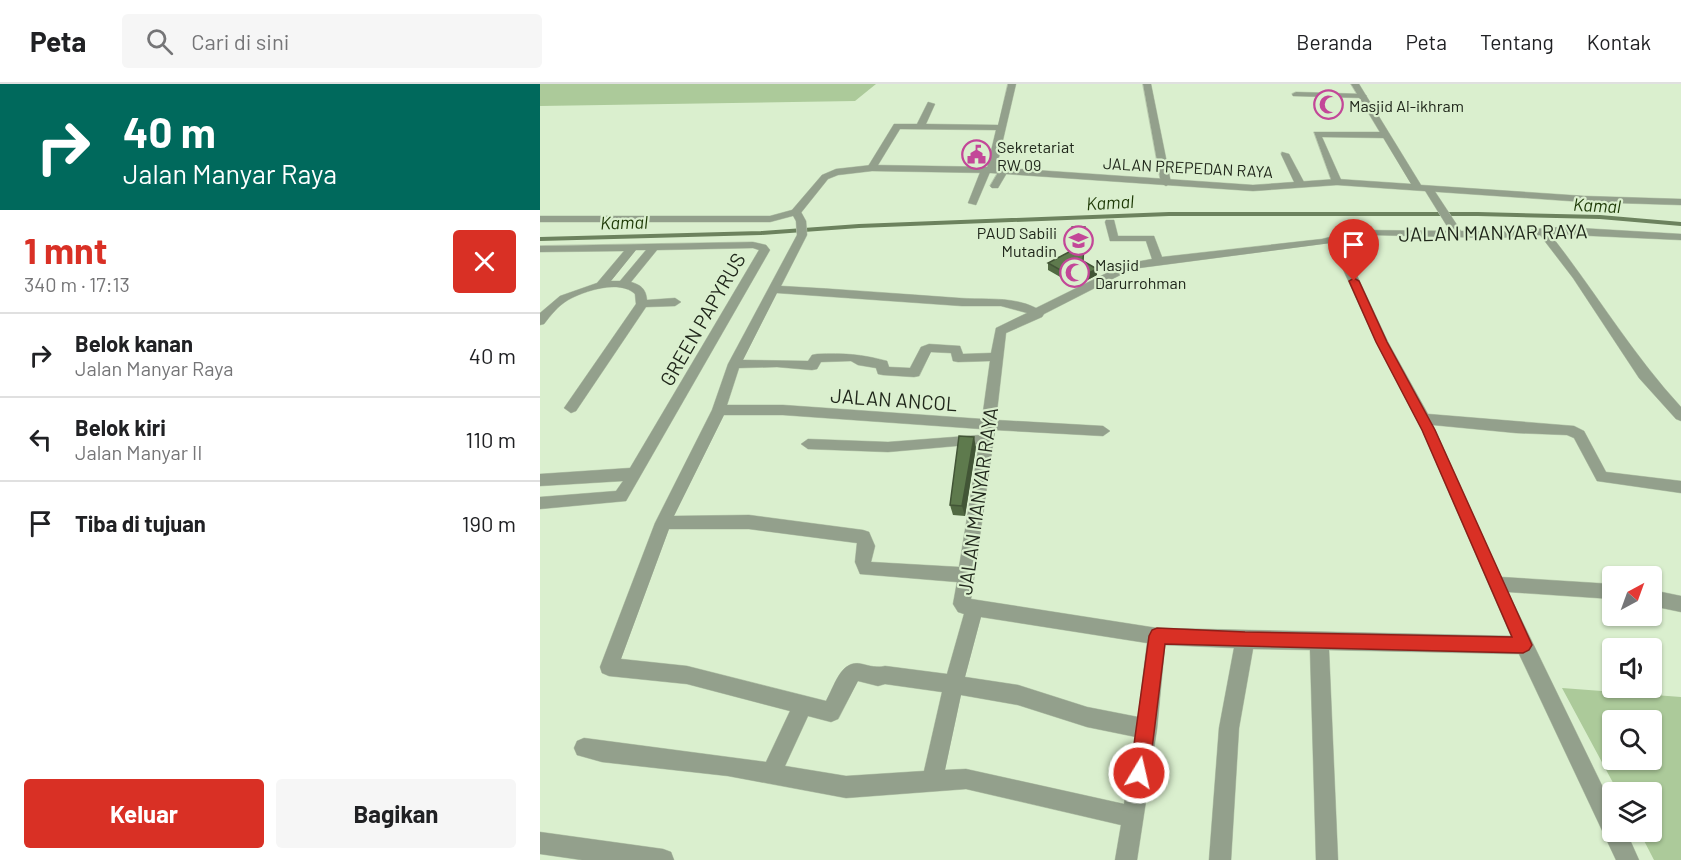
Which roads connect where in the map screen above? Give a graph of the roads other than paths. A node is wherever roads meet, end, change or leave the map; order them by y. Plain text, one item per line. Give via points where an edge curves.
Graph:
1 (1012, 84) edge
2 (1147, 84) edge
3 (1355, 84) edge
4 (1296, 94) dead end
5 (1363, 96) junction
6 (931, 104) dead end
7 (920, 127) junction
8 (1000, 128) junction
9 (1385, 135) junction
10 (1285, 154) dead end
11 (872, 168) junction
12 (988, 170) junction
13 (1003, 171) junction
14 (1337, 182) junction
15 (1166, 183) junction
16 (1300, 184) junction
17 (995, 186) dead end
18 (1423, 188) junction
19 (1681, 202) edge
20 (973, 203) dead end
21 (798, 217) junction
22 (540, 219) edge
23 (1110, 222) dead end
24 (1542, 230) junction
25 (1458, 235) junction
26 (1681, 237) edge
27 (1335, 240) junction
28 (633, 247) junction
29 (654, 247) junction
30 (540, 249) edge
31 (1158, 261) junction
32 (602, 284) junction
33 (623, 284) junction
34 (772, 289) junction
35 (675, 302) dead end
36 (540, 304) edge
37 (555, 304) junction
38 (642, 304) junction
39 (1038, 314) junction
40 (540, 321) edge
41 (996, 357) junction
42 (734, 364) junction
43 (570, 408) dead end
44 (718, 410) junction
45 (1681, 416) edge
46 (1423, 419) junction
47 (1103, 431) dead end
48 (987, 433) junction
49 (808, 444) dead end
50 (634, 474) junction
51 (540, 480) edge
52 (1681, 487) edge
53 (540, 503) edge
54 (663, 523) junction
55 (966, 576) junction
56 (1496, 584) junction
57 (1602, 590) edge
58 (1662, 600) edge
59 (1681, 604) edge
60 (974, 609) junction
61 (1157, 636) junction
62 (1245, 640) junction
63 (1319, 641) junction
64 (1523, 645) junction
65 (954, 684) junction
66 (804, 705) junction
67 (1146, 729) junction
68 (584, 748) dead end
69 (771, 774) junction
70 (933, 782) junction
71 (1602, 807) edge
72 (1132, 818) junction
73 (1619, 842) edge
74 (540, 843) edge
75 (663, 860) edge
76 (1126, 860) edge
77 (1220, 860) edge
78 (1327, 860) edge
79 (1628, 860) edge

1 - 8 street
2 - 15 street
3 - 5 street
4 - 5 street
5 - 9 street
6 - 7 street
7 - 8 street
7 - 11 street via 897,126
8 - 12 street
9 - 14 street via 1317,134
9 - 18 street
10 - 16 street
11 - 12 street, JALAN PREPEDAN RAYA
11 - 21 street, JALAN PREPEDAN RAYA via 825,177
12 - 13 street, JALAN PREPEDAN RAYA
12 - 20 street
13 - 15 street, JALAN PREPEDAN RAYA
13 - 17 street
14 - 16 street, JALAN PREPEDAN RAYA
14 - 18 street, JALAN PREPEDAN RAYA
15 - 16 street, JALAN PREPEDAN RAYA via 1253,188
18 - 19 street, JALAN PREPEDAN RAYA
18 - 25 street
21 - 22 street
21 - 34 street via 802,235
23 - 31 street via 1114,239 1150,238
24 - 25 street, JALAN MANYAR RAYA
24 - 26 street, JALAN MANYAR RAYA
24 - 45 street via 1644,375
25 - 27 street, JALAN MANYAR RAYA via 1371,232
27 - 31 street, JALAN MANYAR RAYA
27 - 46 street
28 - 29 street, GREEN PAPYRUS
28 - 30 street, GREEN PAPYRUS
28 - 32 street
29 - 33 street
29 - 50 street, GREEN PAPYRUS via 753,245 765,250
31 - 39 street, JALAN MANYAR RAYA via 1119,270
32 - 33 street
32 - 37 street
33 - 38 street via 640,291
34 - 39 street via 982,304 1005,301
34 - 42 street
35 - 38 street, GREEN PAPYRUS
36 - 37 street
37 - 40 street
38 - 43 street
39 - 41 street, JALAN MANYAR RAYA via 1000,331
41 - 42 street via 958,358 956,349 929,348 914,373 883,371 882,364 854,357 818,358 812,366
41 - 48 street, JALAN MANYAR RAYA
42 - 44 street
44 - 48 street, JALAN ANCOL via 783,410
44 - 54 street
46 - 52 street via 1569,430 1579,435 1602,477
46 - 56 street
47 - 48 street, JALAN ANCOL
48 - 49 street via 888,447
48 - 55 street, JALAN MANYAR RAYA
50 - 51 street
50 - 53 street via 621,497
54 - 55 street via 749,522 863,537 867,546 863,562 866,568
54 - 66 street via 609,667 687,675
55 - 60 street, JALAN MANYAR RAYA via 962,604
56 - 57 street
56 - 64 street
58 - 59 street
60 - 61 street, JALAN MANYAR RAYA
60 - 65 street
61 - 62 street, JALAN MANYAR RAYA
61 - 67 street
62 - 63 street, JALAN MANYAR RAYA
62 - 77 street via 1229,728
63 - 64 street, JALAN MANYAR RAYA
63 - 78 street
64 - 71 street
65 - 66 street via 853,671 831,712
65 - 67 street via 1018,695 1087,717
65 - 70 street
66 - 69 street
67 - 72 street
68 - 69 street
69 - 70 street via 846,787
70 - 72 street via 966,779
72 - 76 street
73 - 79 street
74 - 75 street

